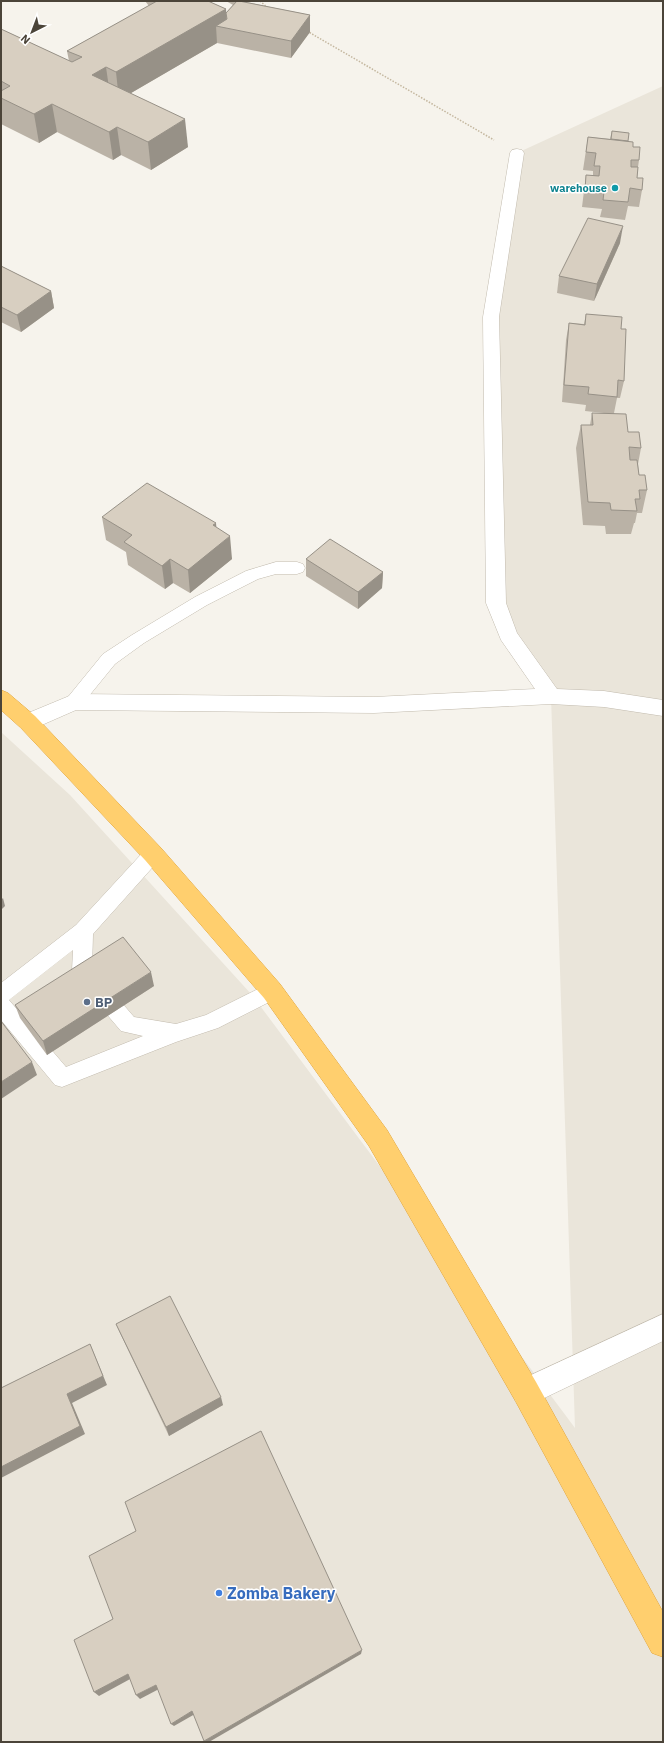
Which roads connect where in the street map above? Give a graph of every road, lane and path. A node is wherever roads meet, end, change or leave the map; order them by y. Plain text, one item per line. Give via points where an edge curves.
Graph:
1 (260, 1) edge
2 (268, 7) edge
3 (302, 28) edge
4 (518, 153) joint
5 (297, 568) dead end
6 (551, 696) junction
7 (1, 698) edge
8 (74, 702) junction
9 (663, 708) edge
10 (28, 722) junction
11 (153, 854) junction
12 (83, 931) junction
13 (272, 991) junction
14 (1, 995) edge
15 (1, 1005) edge
16 (176, 1032) junction
17 (663, 1327) edge
18 (526, 1392) junction
19 (663, 1642) edge

1 - 2 path
3 - 4 path
4 - 6 street via 491,317 496,603 508,635
5 - 8 lane via 276,568 252,575 201,601 109,659
6 - 8 street via 374,705
6 - 9 street
7 - 10 highway
8 - 10 street
10 - 11 highway
11 - 12 lane
11 - 13 highway
12 - 14 lane
12 - 16 lane via 82,971 128,1025
13 - 16 lane via 211,1022
13 - 18 highway via 378,1138
15 - 16 lane via 62,1078
17 - 18 street
18 - 19 highway

